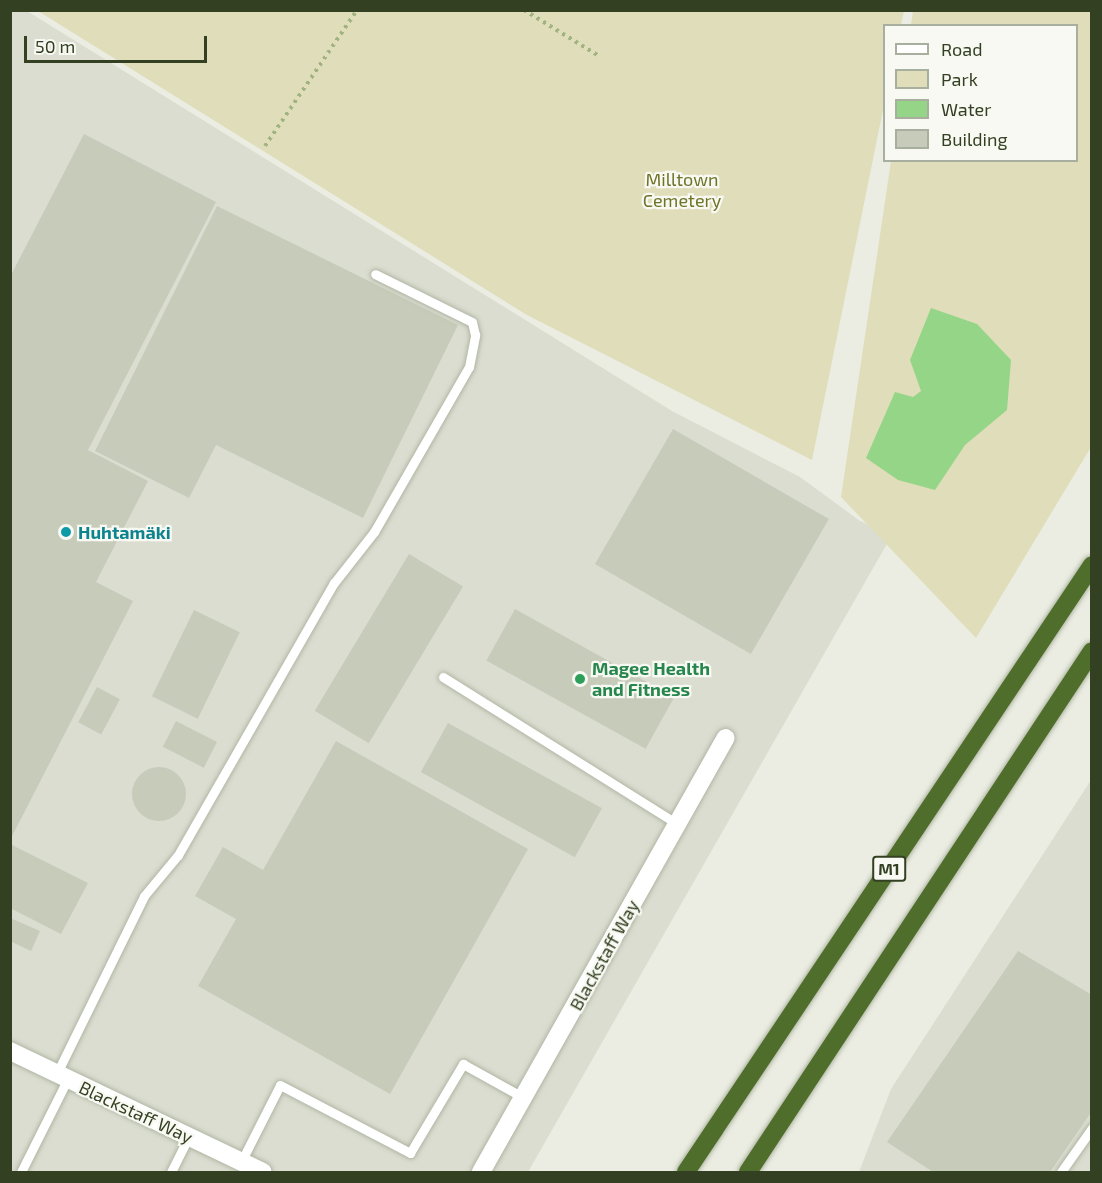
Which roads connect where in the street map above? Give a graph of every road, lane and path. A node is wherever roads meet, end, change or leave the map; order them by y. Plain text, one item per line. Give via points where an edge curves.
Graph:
1 (357, 10) edge
2 (524, 10) edge
3 (599, 56) dead end
4 (265, 146) dead end
5 (375, 274) dead end
6 (1092, 565) edge
7 (1092, 651) edge
8 (443, 677) dead end
9 (726, 738) dead end
10 (677, 824) junction
11 (10, 1051) edge
12 (62, 1077) junction
13 (524, 1098) junction
14 (1092, 1128) edge
15 (189, 1136) junction
16 (241, 1162) junction
17 (21, 1173) edge
18 (171, 1173) edge
19 (262, 1173) edge
20 (481, 1173) edge
21 (686, 1173) edge
22 (748, 1173) edge
23 (1061, 1173) edge

1 - 4 path
2 - 3 path
5 - 12 lane via 472,322 475,335 469,367 374,532 334,583 178,855 144,897
6 - 21 highway, M1
7 - 22 highway
8 - 10 lane
9 - 10 street, Blackstaff Way
10 - 13 street, Blackstaff Way
11 - 12 street, Blackstaff Way
12 - 15 street, Blackstaff Way
12 - 17 lane
13 - 16 lane via 463,1064 410,1153 280,1085
13 - 20 street, Blackstaff Way
14 - 23 lane
15 - 16 street, Blackstaff Way
15 - 18 lane
16 - 19 street, Blackstaff Way

